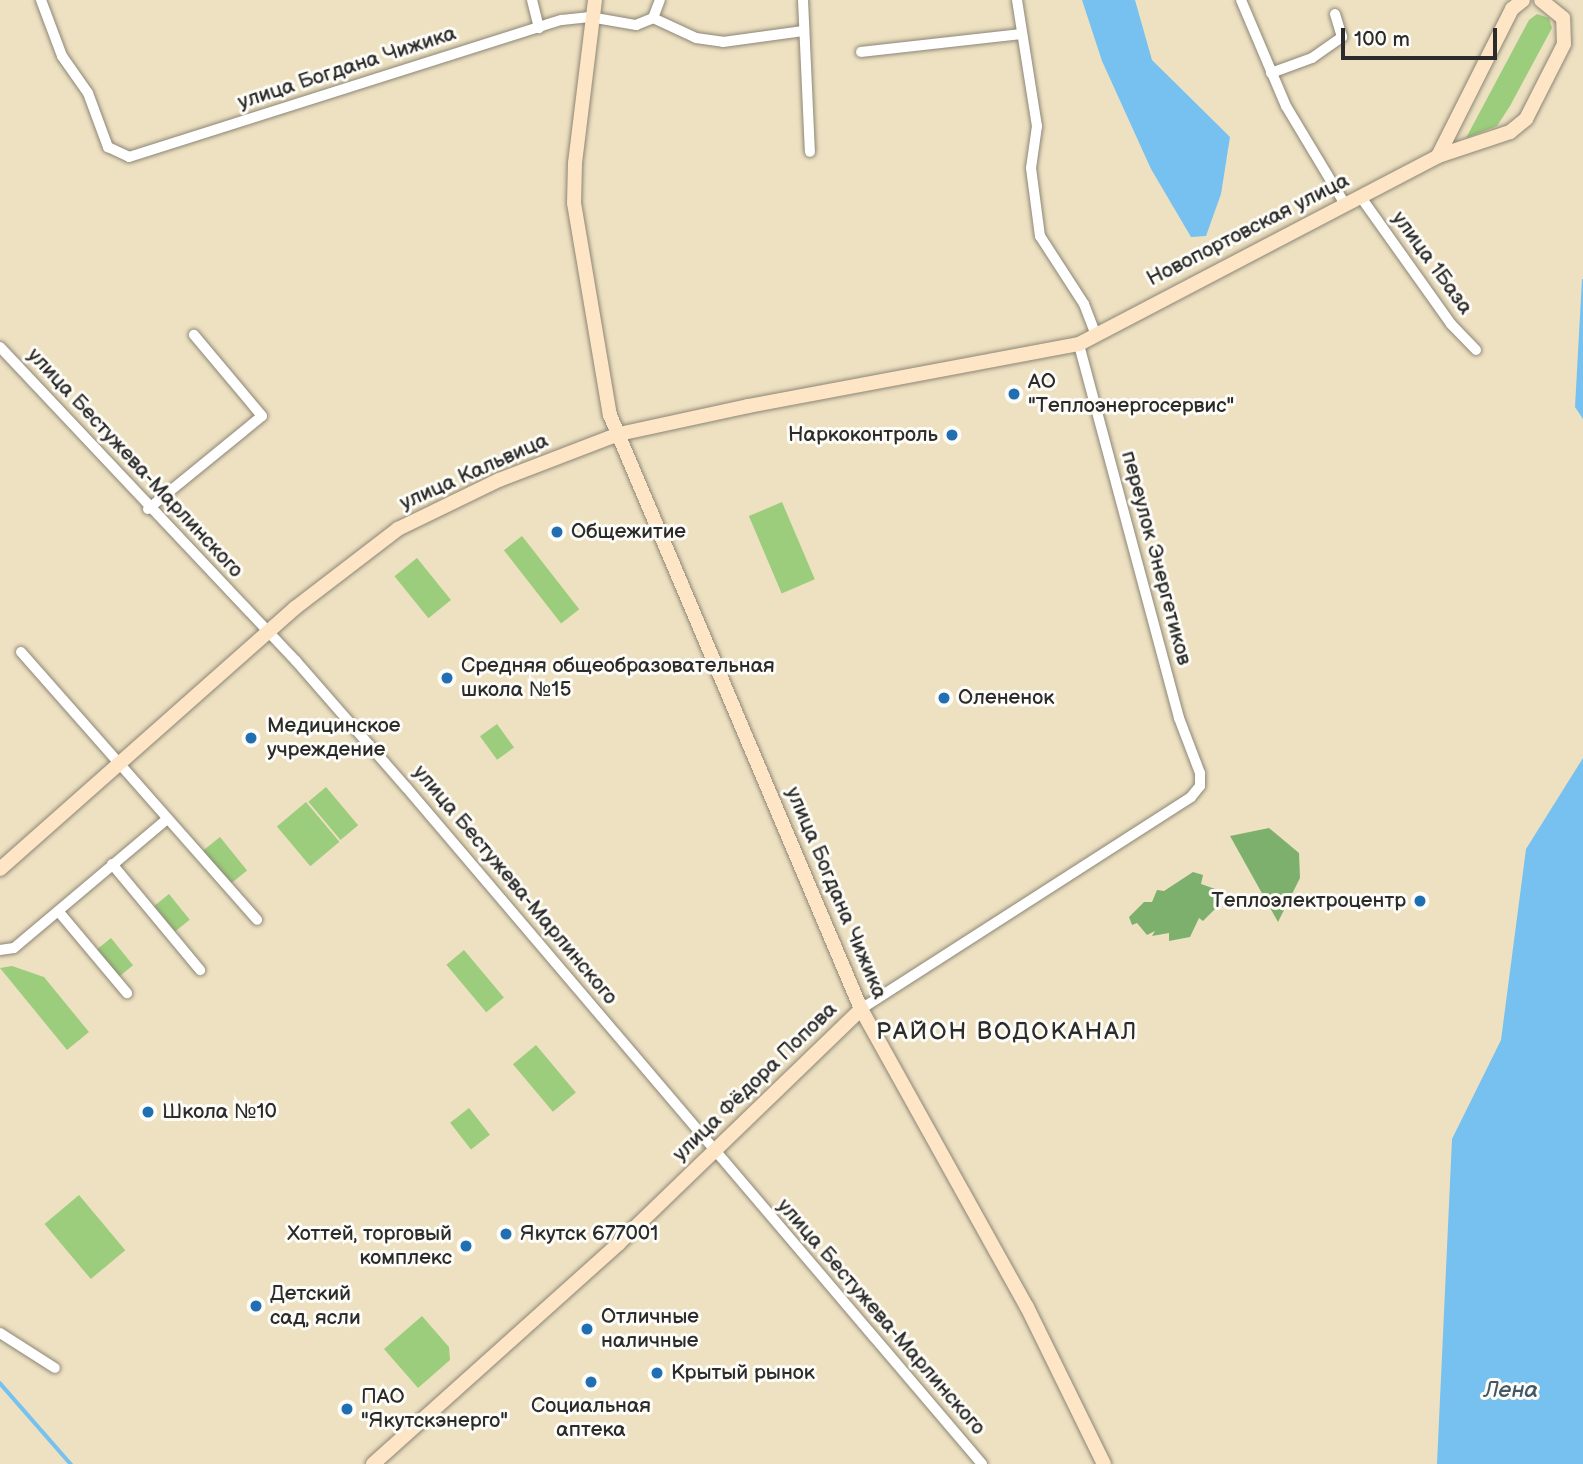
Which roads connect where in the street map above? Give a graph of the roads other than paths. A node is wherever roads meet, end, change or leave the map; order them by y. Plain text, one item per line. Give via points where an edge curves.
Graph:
1 (41, 0) edge
2 (532, 0) edge
3 (595, 0) edge
4 (660, 0) edge
5 (803, 0) edge
6 (1017, 0) edge
7 (1241, 0) edge
8 (1541, 0) edge
9 (1516, 3) edge
10 (1335, 14) dead end
11 (590, 17) junction
12 (653, 18) junction
13 (538, 28) junction
14 (803, 31) junction
15 (1021, 34) junction
16 (861, 52) dead end
17 (1271, 73) junction
18 (810, 152) dead end
19 (1438, 156) junction
20 (1360, 196) junction
21 (1345, 204) junction
22 (194, 335) dead end
23 (1096, 335) junction
24 (1079, 344) junction
25 (0, 346) edge
26 (1476, 350) dead end
27 (619, 434) junction
28 (148, 509) junction
29 (267, 632) junction
30 (21, 652) dead end
31 (119, 763) junction
32 (1202, 780) joint
33 (167, 819) junction
34 (112, 864) junction
35 (0, 869) edge
36 (59, 912) junction
37 (257, 920) dead end
38 (0, 950) edge
39 (200, 970) dead end
40 (127, 993) dead end
41 (861, 1009) junction
42 (714, 1152) junction
43 (0, 1333) edge
44 (55, 1368) dead end
45 (373, 1464) edge
46 (982, 1464) edge
47 (1104, 1464) edge

1 - 13 street, улица Богдана Чижика via 62,56 88,93 108,147 129,157
2 - 13 street
3 - 11 street, улица Богдана Чижика
4 - 12 street
5 - 14 street
6 - 15 street
7 - 17 street
8 - 19 street, Новопортовская улица via 1563,18 1566,34 1526,119 1510,132
9 - 19 street
10 - 17 street via 1342,37 1312,58
11 - 12 street via 636,25
11 - 13 street, улица Богдана Чижика
11 - 27 street, улица Богдана Чижика via 574,203 610,415
12 - 14 street via 709,41
14 - 18 street
15 - 16 street
15 - 23 street via 1037,126 1031,168 1040,236 1084,304
17 - 21 street
19 - 20 street, Новопортовская улица
20 - 21 street, Новопортовская улица
20 - 26 street, улица 1База via 1451,324
21 - 23 street, Новопортовская улица
22 - 28 street via 262,416
23 - 24 street, Новопортовская улица
24 - 27 street, улица Кальвица via 748,405
24 - 32 street, переулок Энергетиков via 1179,718
25 - 28 street, улица Бестужева-Марлинского
27 - 29 street, улица Кальвица via 499,480 398,529 363,551
27 - 41 street, улица Богдана Чижика
28 - 29 street, улица Бестужева-Марлинского
29 - 31 street, улица Кальвица
29 - 42 street, улица Бестужева-Марлинского via 407,787
30 - 31 street
31 - 33 street
31 - 35 street, улица Кальвица
32 - 41 street, улица Фёдора Попова via 1191,797
33 - 34 street
33 - 37 street
34 - 36 street
34 - 39 street
36 - 38 street via 14,948
36 - 40 street
41 - 42 street, улица Фёдора Попова
41 - 47 street, улица Богдана Чижика via 1038,1328
42 - 45 street, улица Фёдора Попова via 561,1297
42 - 46 street, улица Бестужева-Марлинского
43 - 44 street

